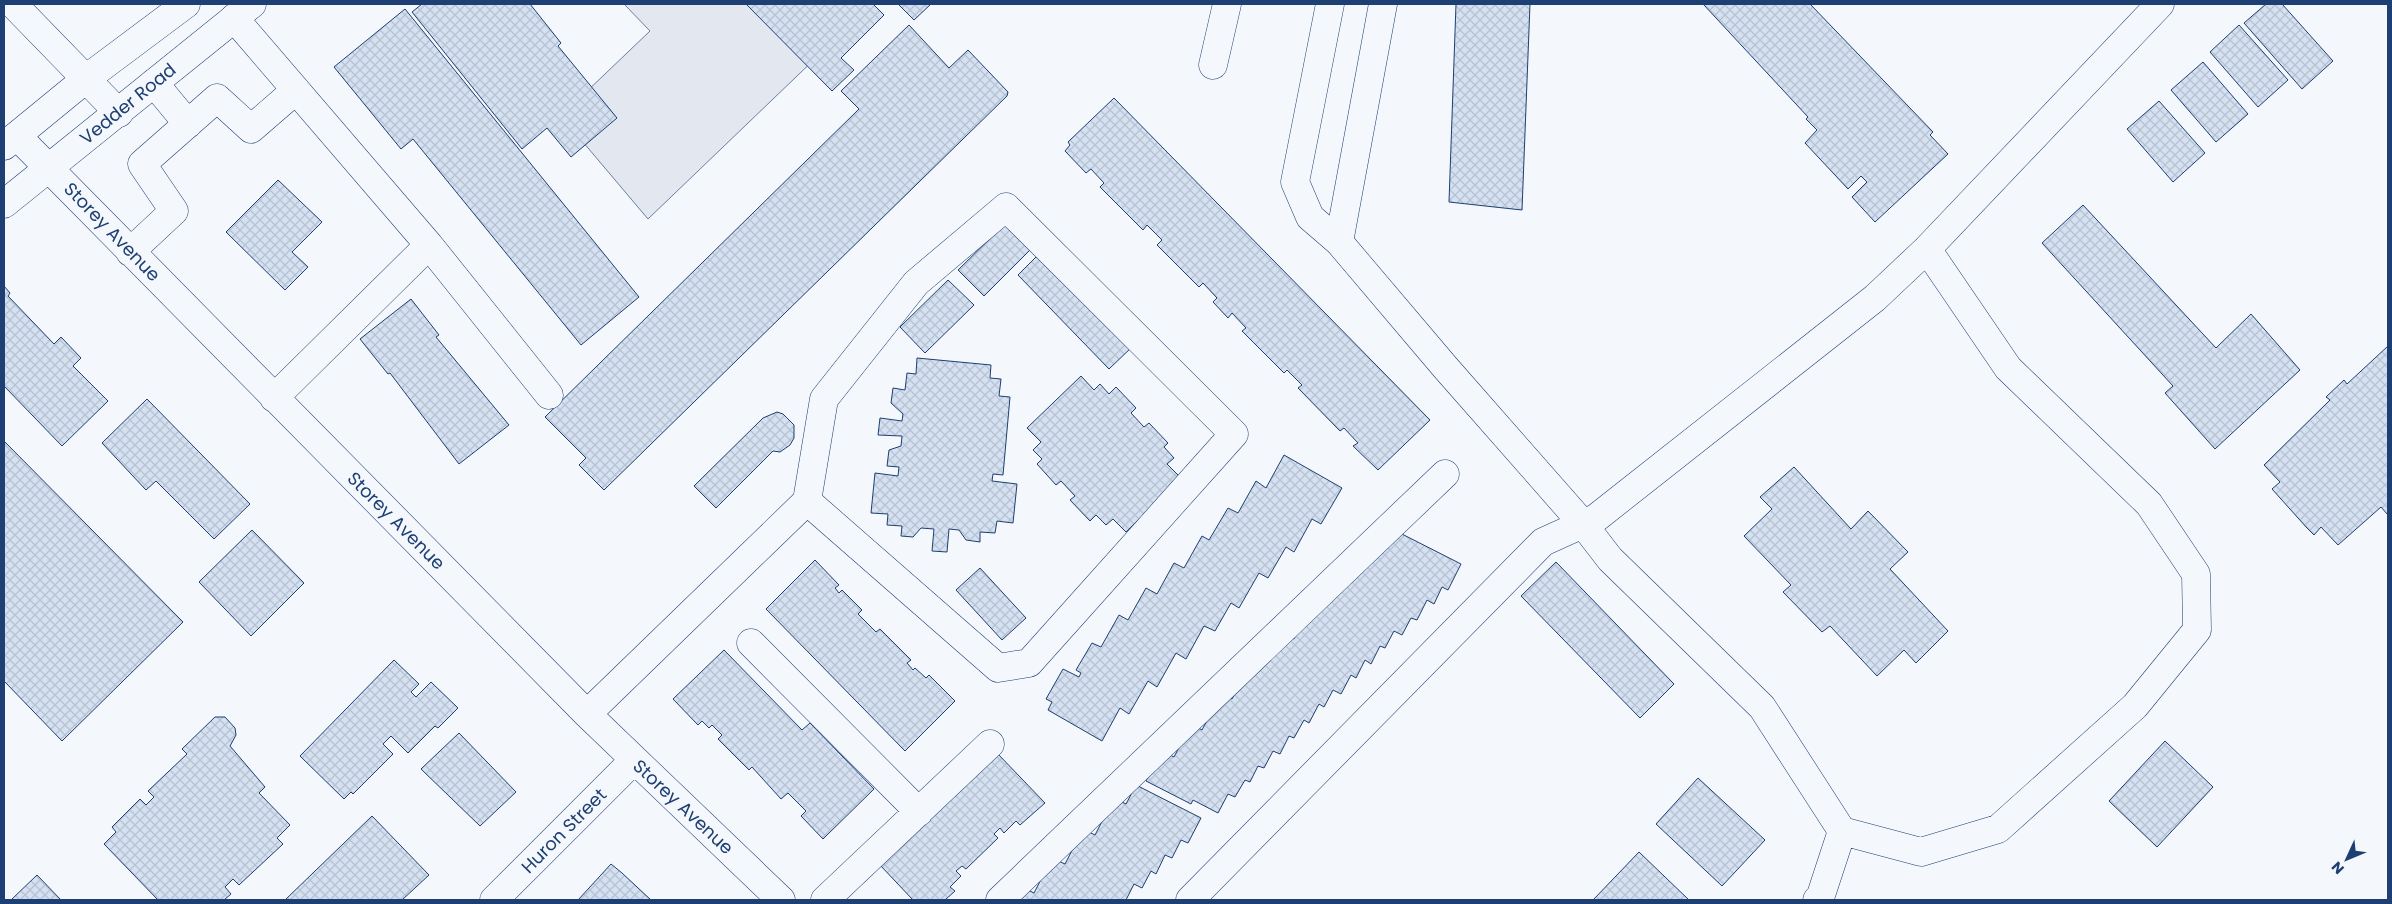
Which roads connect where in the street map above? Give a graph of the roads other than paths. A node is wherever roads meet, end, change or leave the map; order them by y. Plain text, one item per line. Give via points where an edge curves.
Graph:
1 (13, 4) edge
2 (186, 4) edge
3 (1227, 4) edge
4 (1330, 4) edge
5 (1383, 4) edge
6 (2160, 4) edge
7 (243, 11) edge
8 (1213, 65) dead end
9 (87, 78) junction
10 (154, 83) junction
11 (296, 90) junction
12 (119, 113) junction
13 (188, 124) junction
14 (10, 141) edge
15 (50, 167) junction
16 (4, 204) edge
17 (1339, 242) junction
18 (429, 245) junction
19 (1927, 249) junction
20 (130, 252) junction
21 (549, 395) dead end
22 (274, 398) junction
23 (1445, 474) dead end
24 (807, 501) junction
25 (1583, 524) junction
26 (751, 643) dead end
27 (587, 714) junction
28 (990, 744) dead end
29 (633, 761) junction
30 (919, 812) junction
31 (1842, 832) junction
32 (494, 900) edge
33 (781, 900) edge
34 (825, 900) edge
35 (1000, 900) edge
36 (1190, 900) edge
37 (1817, 900) edge

1 - 9 street
2 - 9 street
3 - 8 street
4 - 17 street via 1296,182 1310,217
5 - 17 street
6 - 19 street
7 - 10 street, Vedder Road
7 - 11 street
9 - 12 street
9 - 14 street
10 - 12 street, Vedder Road
10 - 13 street
11 - 13 street via 251,129 217,98
11 - 18 street
12 - 15 street, Vedder Road
13 - 20 street via 142,164 174,210
14 - 15 street, Storey Avenue
15 - 16 street, Vedder Road
15 - 20 street, Storey Avenue
17 - 25 street
18 - 21 street
18 - 22 street
19 - 25 street via 1875,298 1596,518
19 - 31 street via 2008,368 2149,504 2196,574 2197,630 2135,706 1998,830 1920,852
20 - 22 street, Storey Avenue
22 - 27 street, Storey Avenue
23 - 35 street
24 - 24 street via 824,399 916,283 1006,207 1234,434 1029,663 998,668
24 - 27 street
25 - 31 street via 1610,559 1762,707
25 - 36 street via 1543,542
26 - 30 street
27 - 29 street, Storey Avenue
28 - 30 street
29 - 32 street, Huron Street
29 - 33 street, Storey Avenue
30 - 34 street
31 - 37 street

